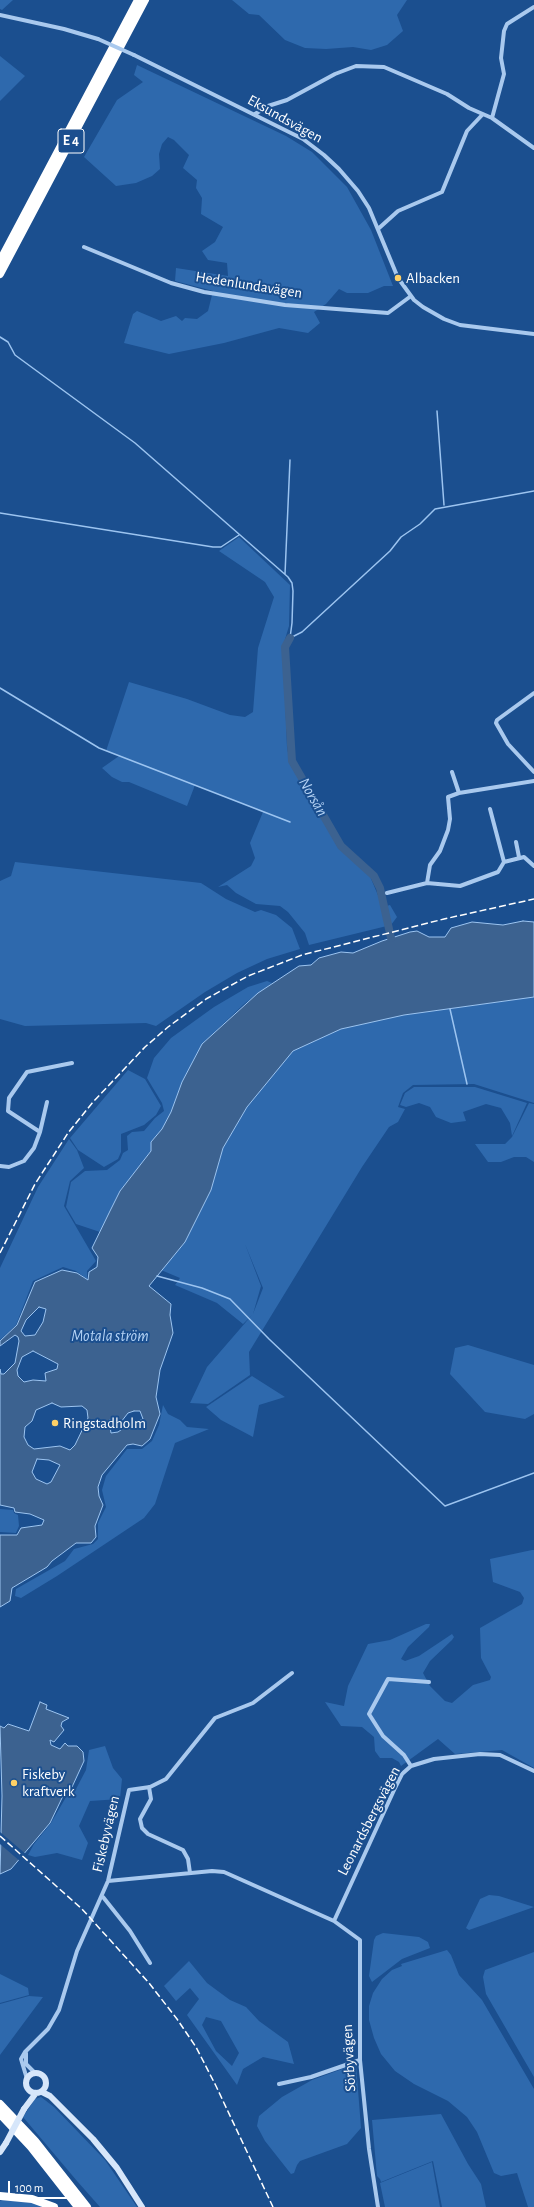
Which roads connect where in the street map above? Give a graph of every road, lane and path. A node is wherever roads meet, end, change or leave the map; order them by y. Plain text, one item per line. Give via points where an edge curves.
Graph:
1 (138, 0) edge
2 (145, 0) edge
3 (534, 7) edge
4 (0, 15) edge
5 (254, 114) junction
6 (483, 114) junction
7 (492, 118) junction
8 (534, 148) edge
9 (378, 229) junction
10 (84, 247) dead end
11 (0, 261) edge
12 (0, 274) edge
13 (411, 296) junction
14 (534, 334) edge
15 (534, 693) edge
16 (452, 772) dead end
17 (534, 772) edge
18 (534, 781) edge
19 (457, 793) junction
20 (490, 809) dead end
21 (516, 842) dead end
22 (519, 857) junction
23 (504, 862) junction
24 (534, 866) edge
25 (428, 883) junction
26 (387, 893) dead end
27 (72, 1063) dead end
28 (47, 1102) dead end
29 (40, 1132) junction
30 (0, 1166) edge
31 (292, 1673) dead end
32 (429, 1682) dead end
33 (411, 1766) junction
34 (534, 1771) edge
35 (149, 1788) junction
36 (190, 1873) junction
37 (108, 1881) junction
38 (103, 1897) junction
39 (335, 1919) junction
40 (150, 1962) dead end
41 (30, 2047) junction
42 (360, 2060) junction
43 (35, 2073) junction
44 (27, 2079) junction
45 (279, 2084) dead end
46 (29, 2090) junction
47 (41, 2091) junction
48 (0, 2104) edge
49 (25, 2107) junction
50 (0, 2114) edge
51 (0, 2152) edge
52 (69, 2184) junction
53 (0, 2196) edge
54 (54, 2207) edge
55 (78, 2207) edge
56 (87, 2207) edge
57 (93, 2207) edge
58 (142, 2207) edge
59 (378, 2207) edge

1 - 11 highway, E 4
2 - 12 highway, E 4
3 - 7 street via 507,24 504,31 501,58 504,74
4 - 5 street, Eksundsvägen, bridge via 98,39
5 - 6 street via 287,100 335,74 356,66 364,66 384,67 447,94
5 - 9 street, Eksundsvägen via 309,143 339,169 358,191
6 - 7 street
6 - 9 street via 468,131 442,192 398,211
7 - 8 street
9 - 13 street, Eksundsvägen via 394,269
10 - 13 street, Hedenlundavägen via 171,283 204,292 256,300 315,308 388,313
13 - 14 street, Eksundsvägen via 432,313 460,325
15 - 17 street via 496,723 508,744
16 - 19 street
18 - 19 street
19 - 25 street via 448,797 448,830 440,851 430,865
20 - 23 street
21 - 22 street
22 - 23 street
22 - 24 street via 524,856
23 - 25 street via 498,872 460,886
25 - 26 street
27 - 29 street via 27,1072 9,1098 8,1111
28 - 29 street
29 - 30 street via 34,1148 24,1161 9,1167
31 - 35 street, Fiskebyvägen via 253,1703 215,1718 166,1779
32 - 33 street via 388,1679 366,1713
33 - 34 street, Leonardsbergsvägen via 423,1761 480,1754 500,1755
33 - 39 street, Leonardsbergsvägen via 402,1774 395,1788
35 - 36 street via 151,1799 140,1819 142,1828 148,1834 183,1850 188,1859
35 - 37 street, Fiskebyvägen via 129,1790
36 - 37 street, Sörbyvägen
36 - 39 street, Sörbyvägen via 212,1871 232,1874
37 - 38 street, Fiskebyvägen
38 - 40 street
38 - 41 street, Fiskebyvägen via 77,1951 56,2016 48,2029
39 - 42 street, Sörbyvägen via 360,1940
41 - 43 street via 25,2061
41 - 44 street, Fiskebyvägen via 21,2059
42 - 45 street via 311,2077
42 - 59 street, Sörbyvägen
43 - 44 street
43 - 47 street via 44,2077
44 - 46 street
46 - 47 street
46 - 49 street
47 - 49 street
47 - 58 street via 50,2096 106,2153
48 - 52 highway via 35,2141
49 - 51 street, bridge
50 - 55 highway via 31,2147
52 - 56 highway
52 - 57 highway
53 - 54 highway via 32,2198

